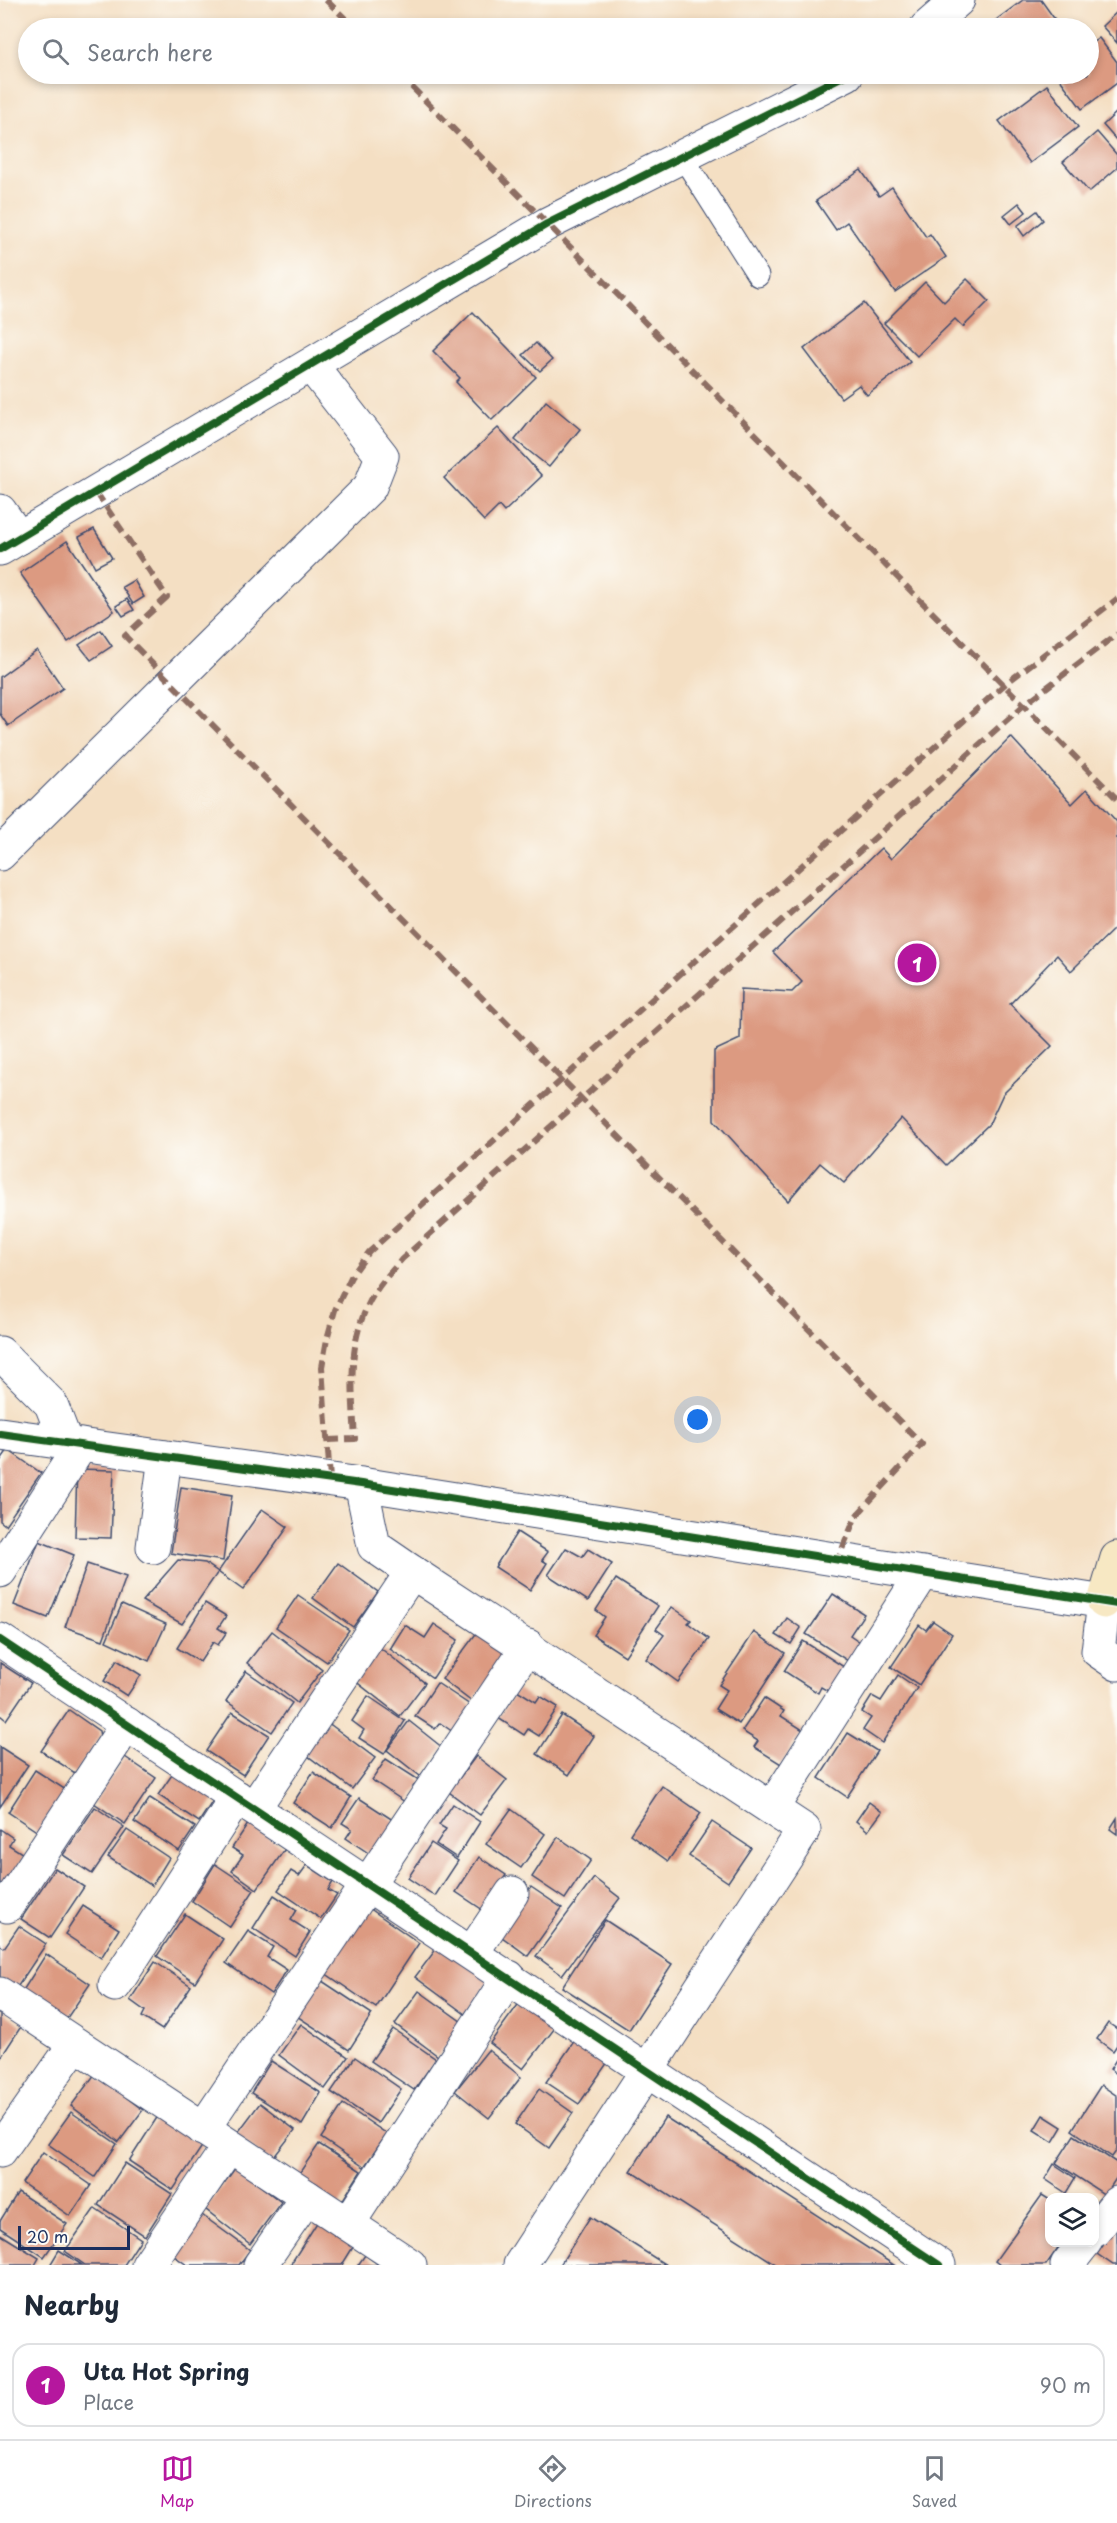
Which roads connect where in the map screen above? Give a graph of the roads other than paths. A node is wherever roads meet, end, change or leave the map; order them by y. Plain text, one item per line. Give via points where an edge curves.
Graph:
1 (958, 0) edge
2 (937, 18) edge
3 (827, 84) edge
4 (682, 156) junction
5 (758, 276) dead end
6 (311, 364) junction
7 (0, 511) edge
8 (9, 544) edge
9 (0, 854) edge
10 (0, 1353) edge
11 (0, 1434) edge
12 (73, 1444) junction
13 (165, 1456) junction
14 (362, 1484) junction
15 (153, 1547) dead end
16 (1117, 1558) edge
17 (0, 1571) edge
18 (412, 1572) junction
19 (923, 1573) junction
20 (1111, 1603) edge
21 (0, 1640) edge
22 (528, 1646) junction
23 (1117, 1664) edge
24 (127, 1724) junction
25 (245, 1802) junction
26 (772, 1808) junction
27 (367, 1884) junction
28 (512, 1893) dead end
29 (6, 1906) dead end
30 (472, 1953) junction
31 (509, 1977) junction
32 (115, 1985) dead end
33 (0, 1994) edge
34 (75, 2044) junction
35 (648, 2069) junction
36 (216, 2137) junction
37 (0, 2151) edge
38 (307, 2197) junction
39 (1117, 2203) edge
40 (348, 2224) junction
41 (1099, 2225) edge
42 (1081, 2247) edge
43 (148, 2265) edge
44 (260, 2265) edge
45 (410, 2265) edge
46 (520, 2265) edge
47 (939, 2265) edge
48 (1067, 2265) edge

1 - 2 street
3 - 4 street
4 - 5 lane
4 - 6 street via 547,224
6 - 8 street
6 - 9 street via 382,456 370,487
7 - 8 street
10 - 12 street via 51,1404
11 - 12 street
12 - 13 street
12 - 17 street
13 - 14 street
13 - 15 street
14 - 18 street via 374,1546
14 - 19 street
16 - 20 street
18 - 22 street
18 - 25 street
19 - 20 street
19 - 26 street
20 - 23 street via 1098,1651
21 - 24 street
22 - 26 street
22 - 27 street
24 - 25 street
24 - 29 street
25 - 27 street
25 - 32 street
26 - 35 street via 804,1830
27 - 30 street
27 - 36 street
28 - 30 street
30 - 31 street
31 - 35 street
31 - 40 street
33 - 34 street
34 - 36 street
34 - 37 street
35 - 46 street
35 - 47 street
36 - 38 street
36 - 43 street
38 - 40 street
38 - 44 street
39 - 41 street
40 - 45 street
42 - 48 street

